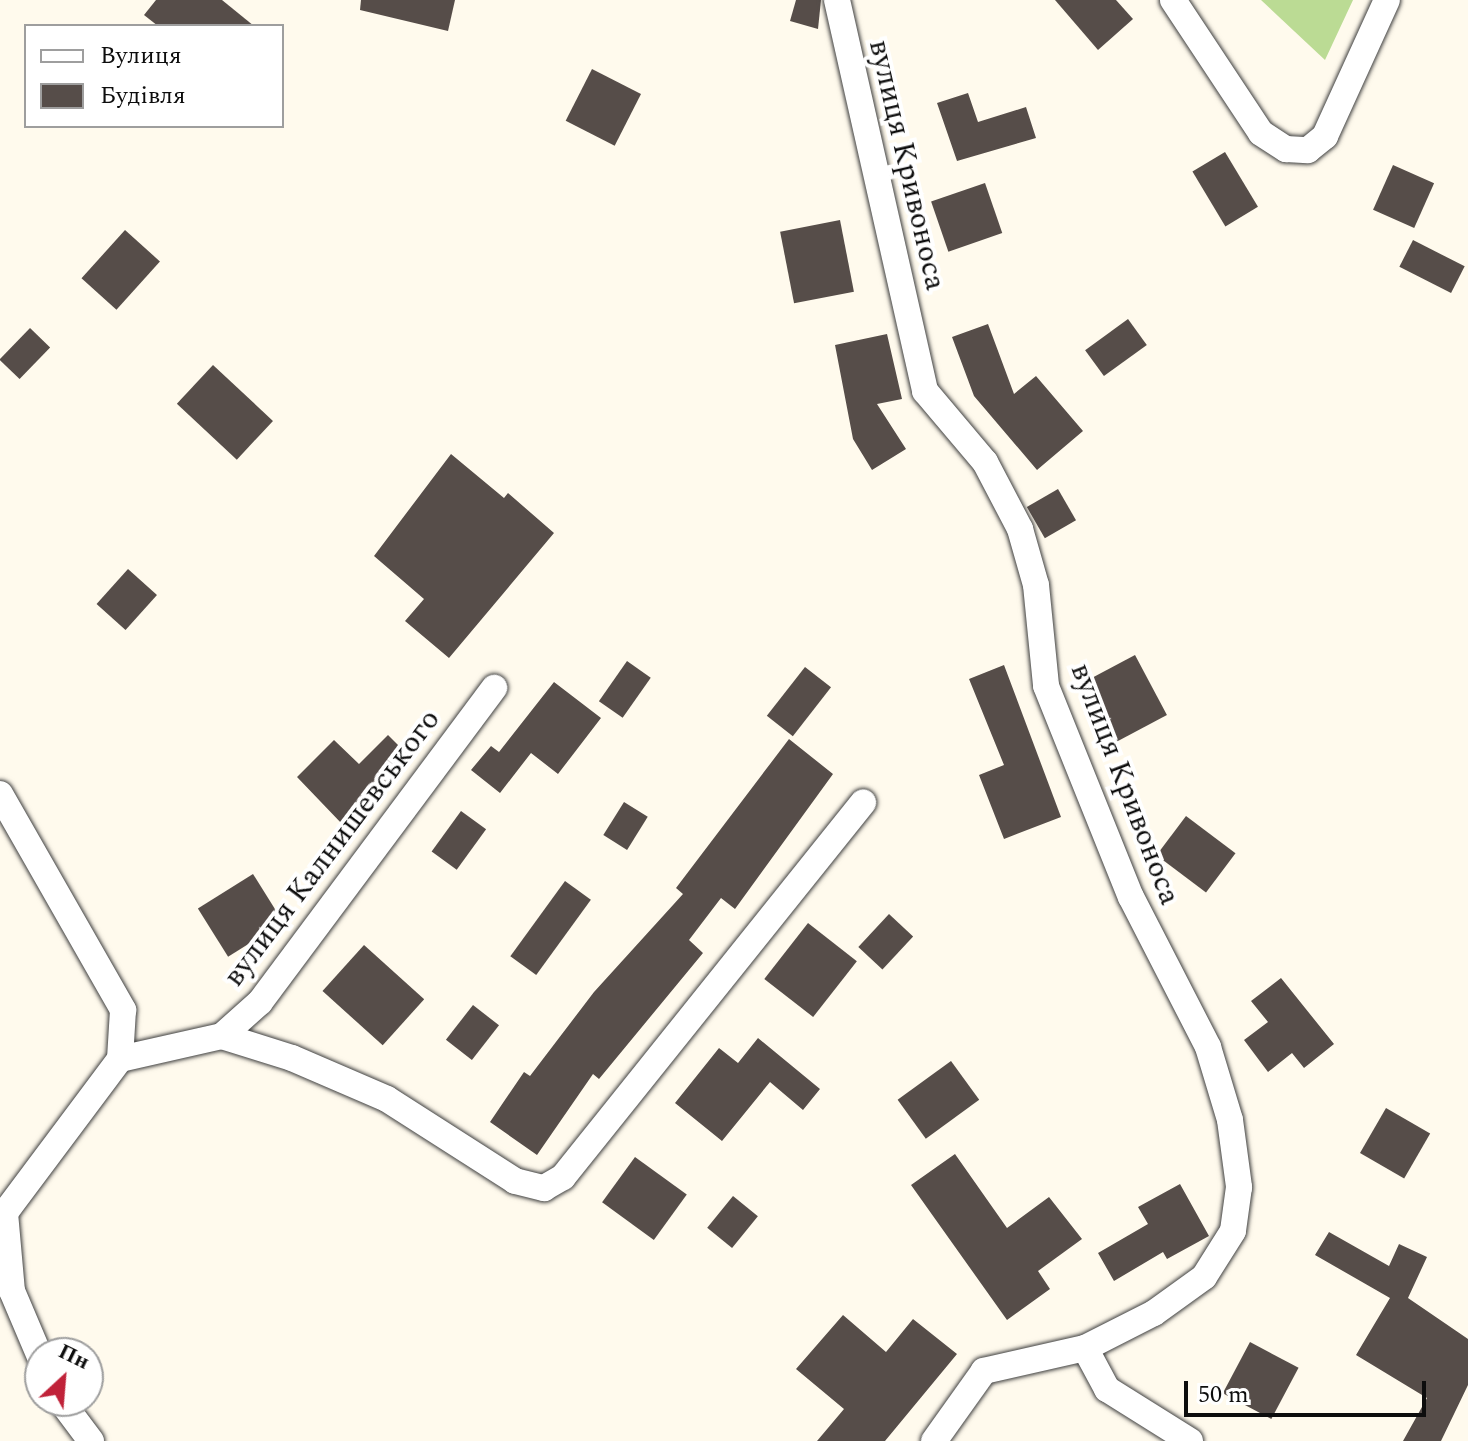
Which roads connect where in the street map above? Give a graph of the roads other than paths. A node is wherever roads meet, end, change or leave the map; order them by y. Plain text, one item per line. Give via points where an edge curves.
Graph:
1 (837, 0) edge
2 (1173, 0) edge
3 (1387, 0) edge
4 (494, 688) dead end
5 (0, 794) edge
6 (863, 802) dead end
7 (222, 1036) junction
8 (120, 1059) junction
9 (32, 1337) edge
10 (1085, 1348) junction
11 (73, 1417) edge
12 (91, 1441) edge
13 (934, 1441) edge
14 (1190, 1441) edge

1 - 10 street, вулиця Кривоноса via 925,391 985,462 1020,529 1036,585 1046,686 1131,897 1208,1047 1230,1120 1239,1187 1233,1231 1226,1243 1204,1277 1154,1313
2 - 3 street via 1261,133 1286,149 1308,150 1325,136
4 - 7 street, вулиця Калнишевського via 260,1002
5 - 8 street via 123,1010
6 - 7 street via 563,1177 544,1188 515,1181 387,1099 292,1058
7 - 8 street, вулиця Калнишевського
8 - 9 street via 5,1213 12,1291
10 - 13 street, вулиця Кривоноса via 984,1371
10 - 14 street via 1107,1389
11 - 12 street

